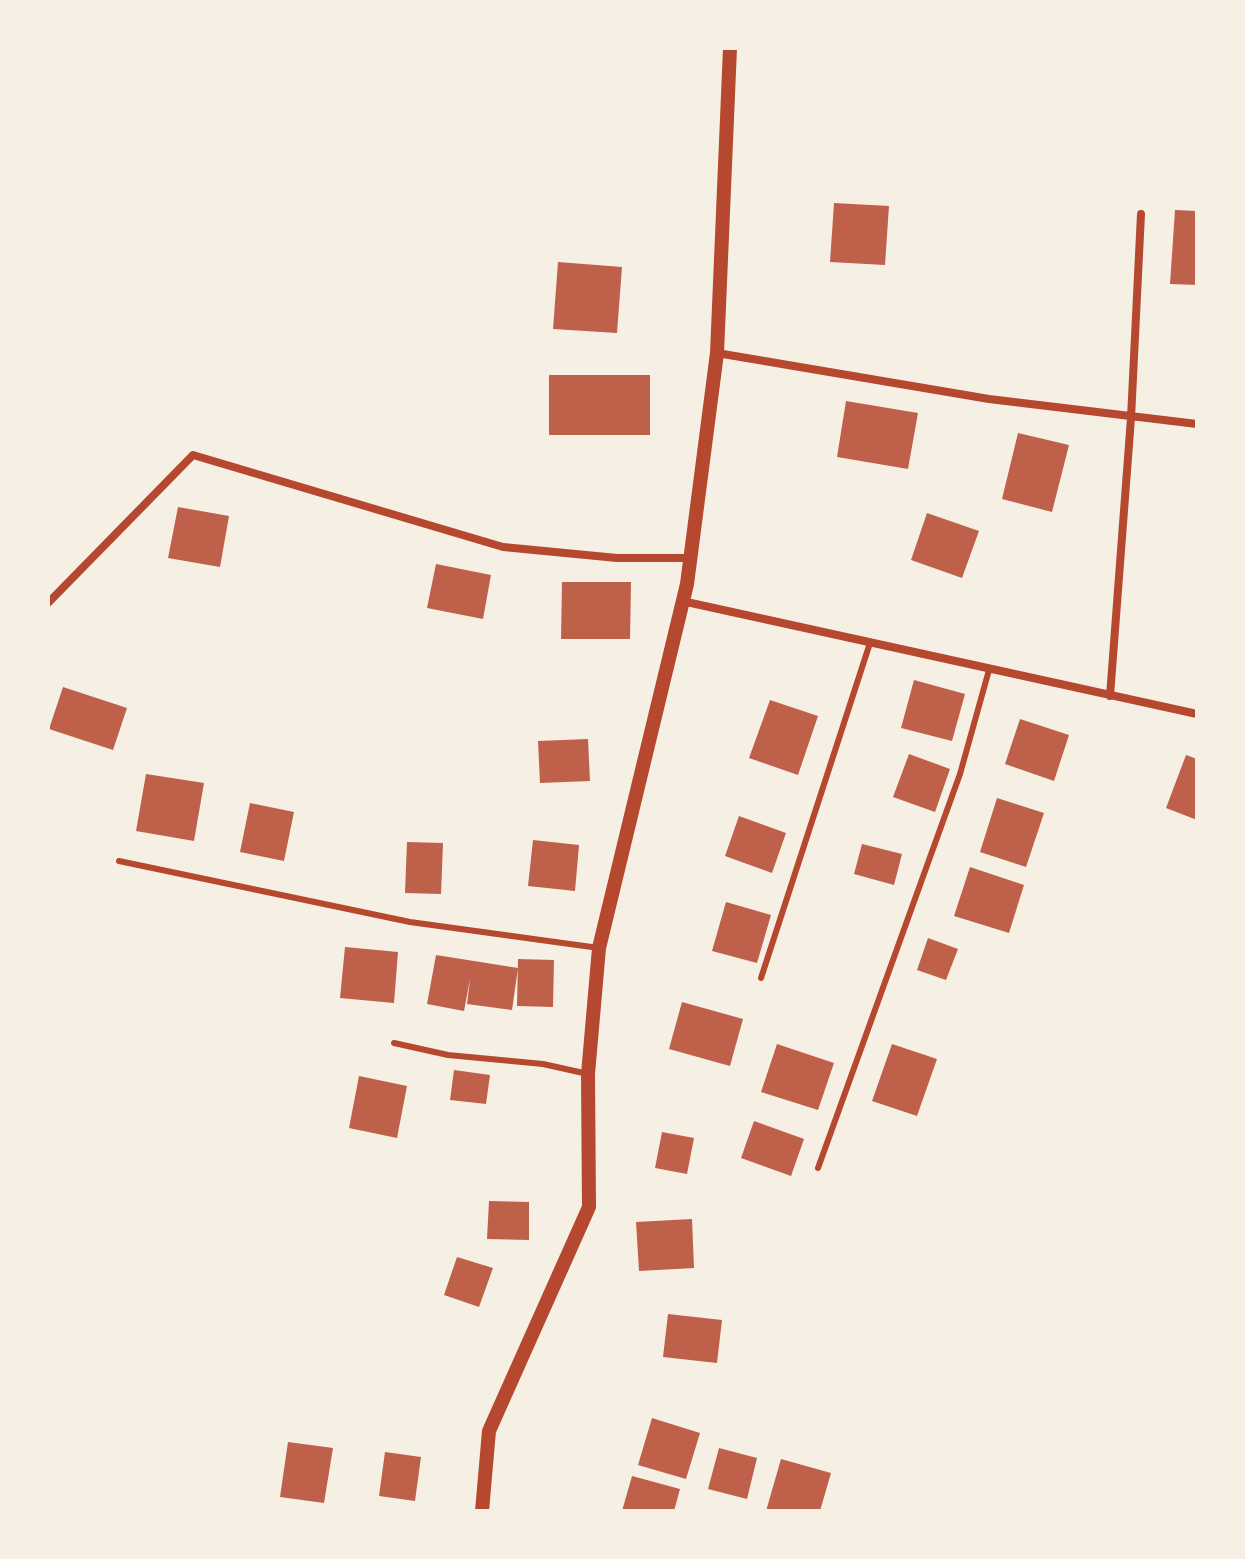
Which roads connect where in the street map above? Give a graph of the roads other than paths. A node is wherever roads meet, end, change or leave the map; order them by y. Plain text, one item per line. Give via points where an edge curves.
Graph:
1 (730, 48) edge
2 (1141, 214) dead end
3 (717, 353) junction
4 (1131, 418) junction
5 (1197, 424) edge
6 (689, 558) junction
7 (681, 601) junction
8 (48, 603) edge
9 (870, 643) junction
10 (989, 670) junction
11 (1110, 696) junction
12 (1197, 714) edge
13 (119, 861) dead end
14 (599, 948) junction
15 (761, 978) dead end
16 (394, 1043) dead end
17 (588, 1074) junction
18 (818, 1168) dead end
19 (482, 1511) edge

1 - 3 street
2 - 4 street
3 - 4 street
3 - 6 street
4 - 5 street
4 - 11 street
6 - 7 street
6 - 8 street via 617,558 503,547 193,455
7 - 9 street
7 - 14 street
9 - 10 street
9 - 15 lane
10 - 11 street
10 - 18 lane via 960,774
11 - 12 street
13 - 14 lane via 410,922
14 - 17 street
16 - 17 lane
17 - 19 street via 589,1207 489,1431

